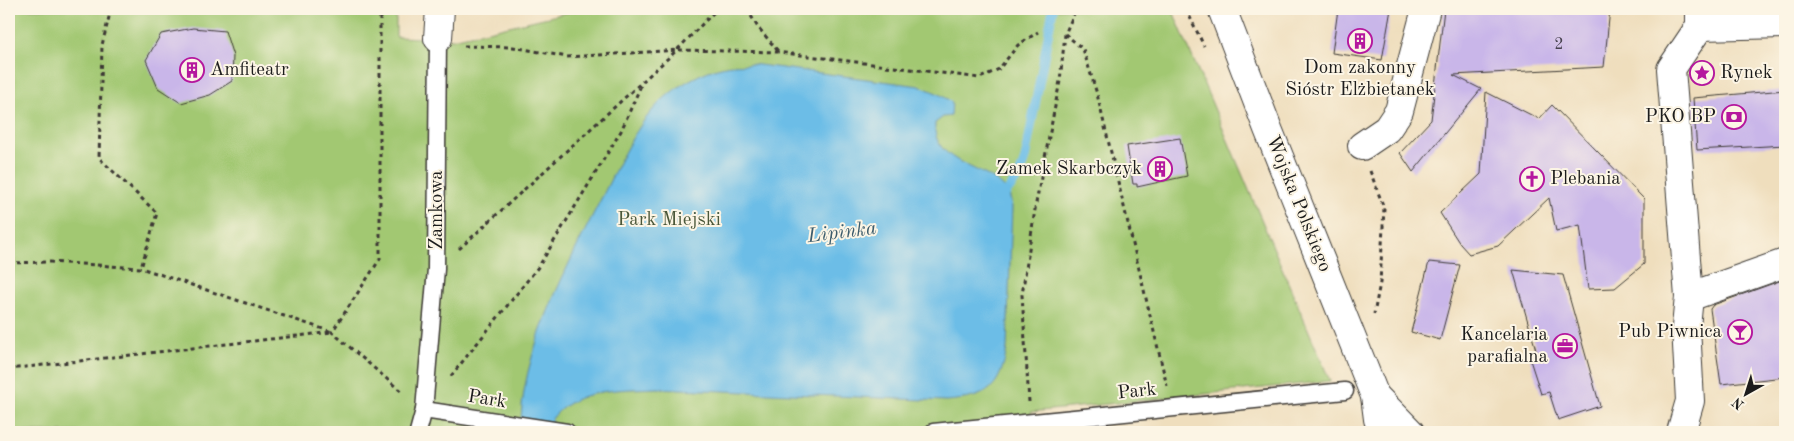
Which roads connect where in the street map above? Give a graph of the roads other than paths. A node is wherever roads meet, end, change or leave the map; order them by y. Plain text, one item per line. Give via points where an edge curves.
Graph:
1 (440, 9) edge
2 (1223, 9) edge
3 (1426, 9) edge
4 (1700, 17) edge
5 (1785, 24) edge
6 (438, 42) joint
7 (1362, 146) road end
8 (1785, 263) edge
9 (1689, 297) junction
10 (1345, 391) dead end
11 (1375, 396) junction
12 (424, 410) junction
13 (418, 432) edge
14 (563, 432) edge
15 (567, 432) edge
16 (933, 432) edge
17 (1383, 432) edge
18 (1410, 432) edge
19 (1681, 432) edge

1 - 6 street, Zamkowa
2 - 11 street, Wojska Polskiego
3 - 7 street via 1400,111 1387,130
4 - 5 street
4 - 9 street via 1671,69
6 - 12 lane, Zamkowa via 436,269
8 - 9 street
9 - 19 street via 1686,327 1690,401
10 - 16 lane, Park
11 - 17 street, Wojska Polskiego
11 - 18 street, Wojska Polskiego
12 - 13 lane
12 - 14 lane, Park
14 - 15 lane, Park

